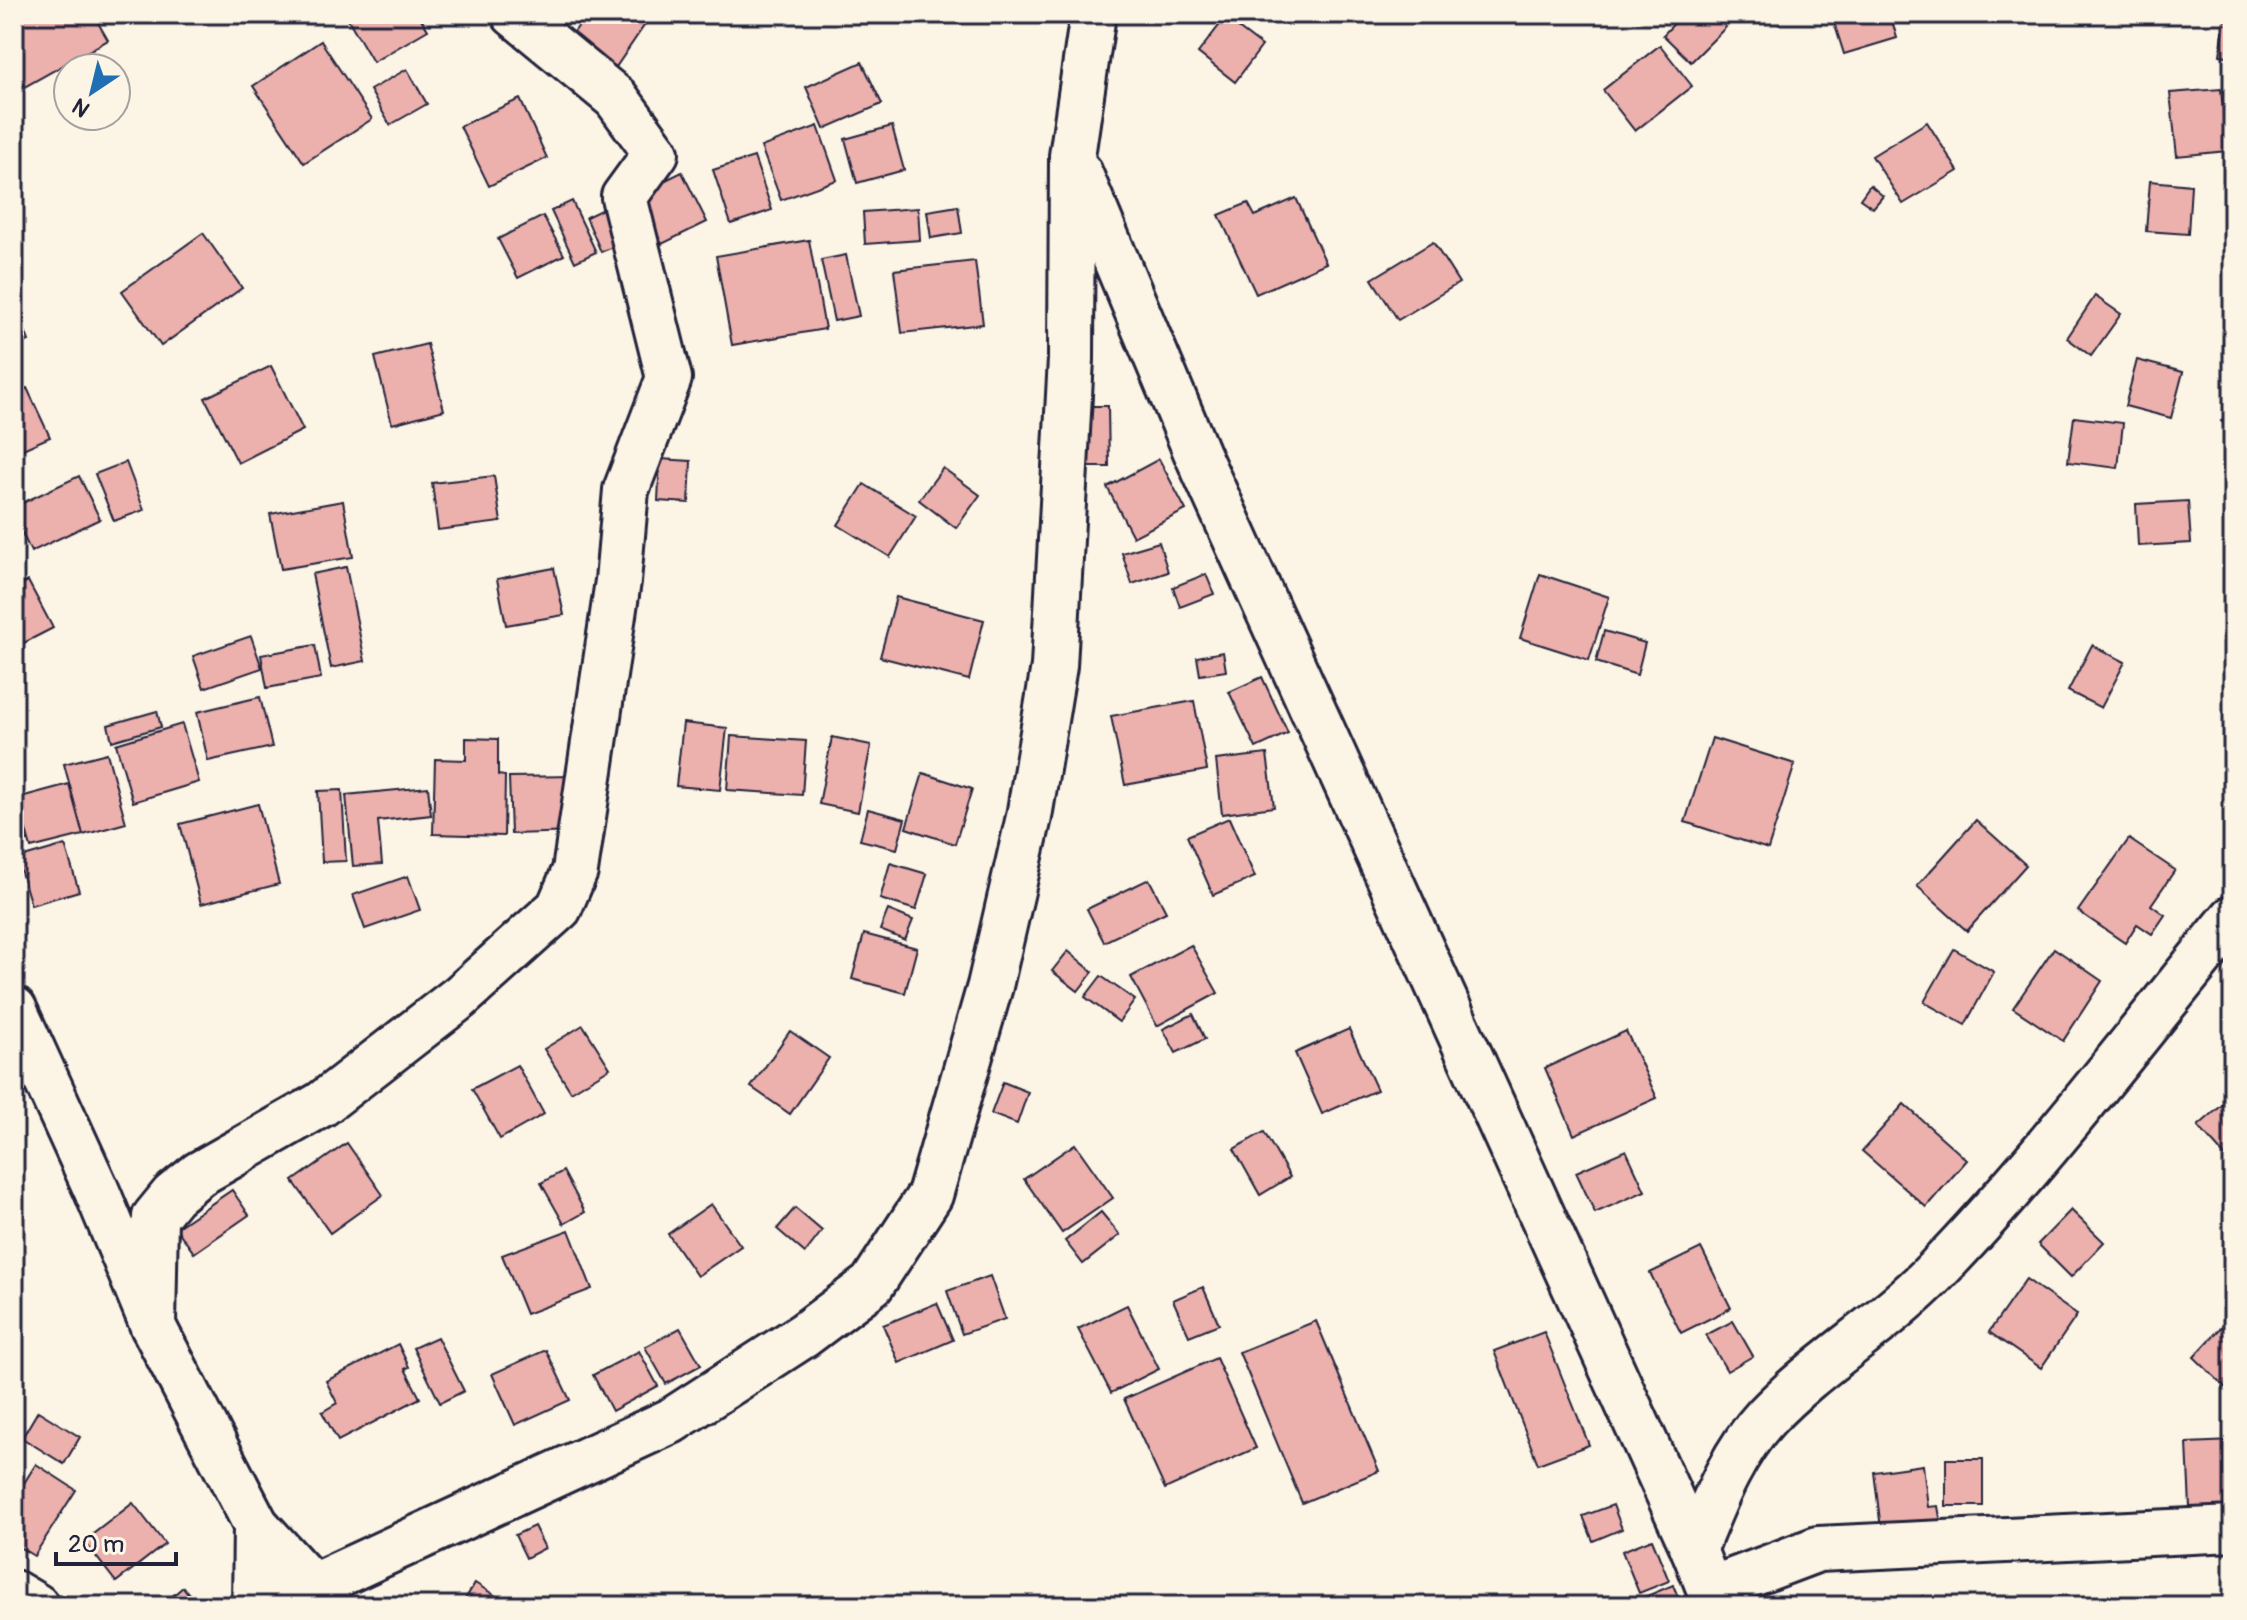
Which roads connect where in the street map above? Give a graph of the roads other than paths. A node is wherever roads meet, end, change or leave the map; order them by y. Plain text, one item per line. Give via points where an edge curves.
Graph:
1 (514, 14) edge
2 (1093, 14) edge
3 (1072, 156) junction
4 (2233, 918) edge
5 (14, 1009) edge
6 (153, 1326) junction
7 (256, 1525) junction
8 (2233, 1529) edge
9 (1694, 1550) junction
10 (14, 1593) edge
11 (316, 1596) edge
12 (1713, 1598) edge
13 (36, 1606) edge
14 (255, 1606) edge
15 (270, 1606) edge

1 - 6 street via 616,98 656,153 624,197 669,378 626,490 618,581 575,871 559,908 460,997 322,1104 199,1174 173,1195 155,1217
2 - 3 street
3 - 9 street via 1197,454
3 - 11 street via 1071,359 1054,666 1029,817 990,986 930,1195 872,1284 804,1335 671,1421
4 - 9 street via 2085,1106 1934,1273 1764,1419 1721,1482
5 - 6 street
6 - 7 street
7 - 11 street
7 - 14 street
8 - 12 street via 1818,1549
9 - 12 street
10 - 13 street
11 - 15 street

